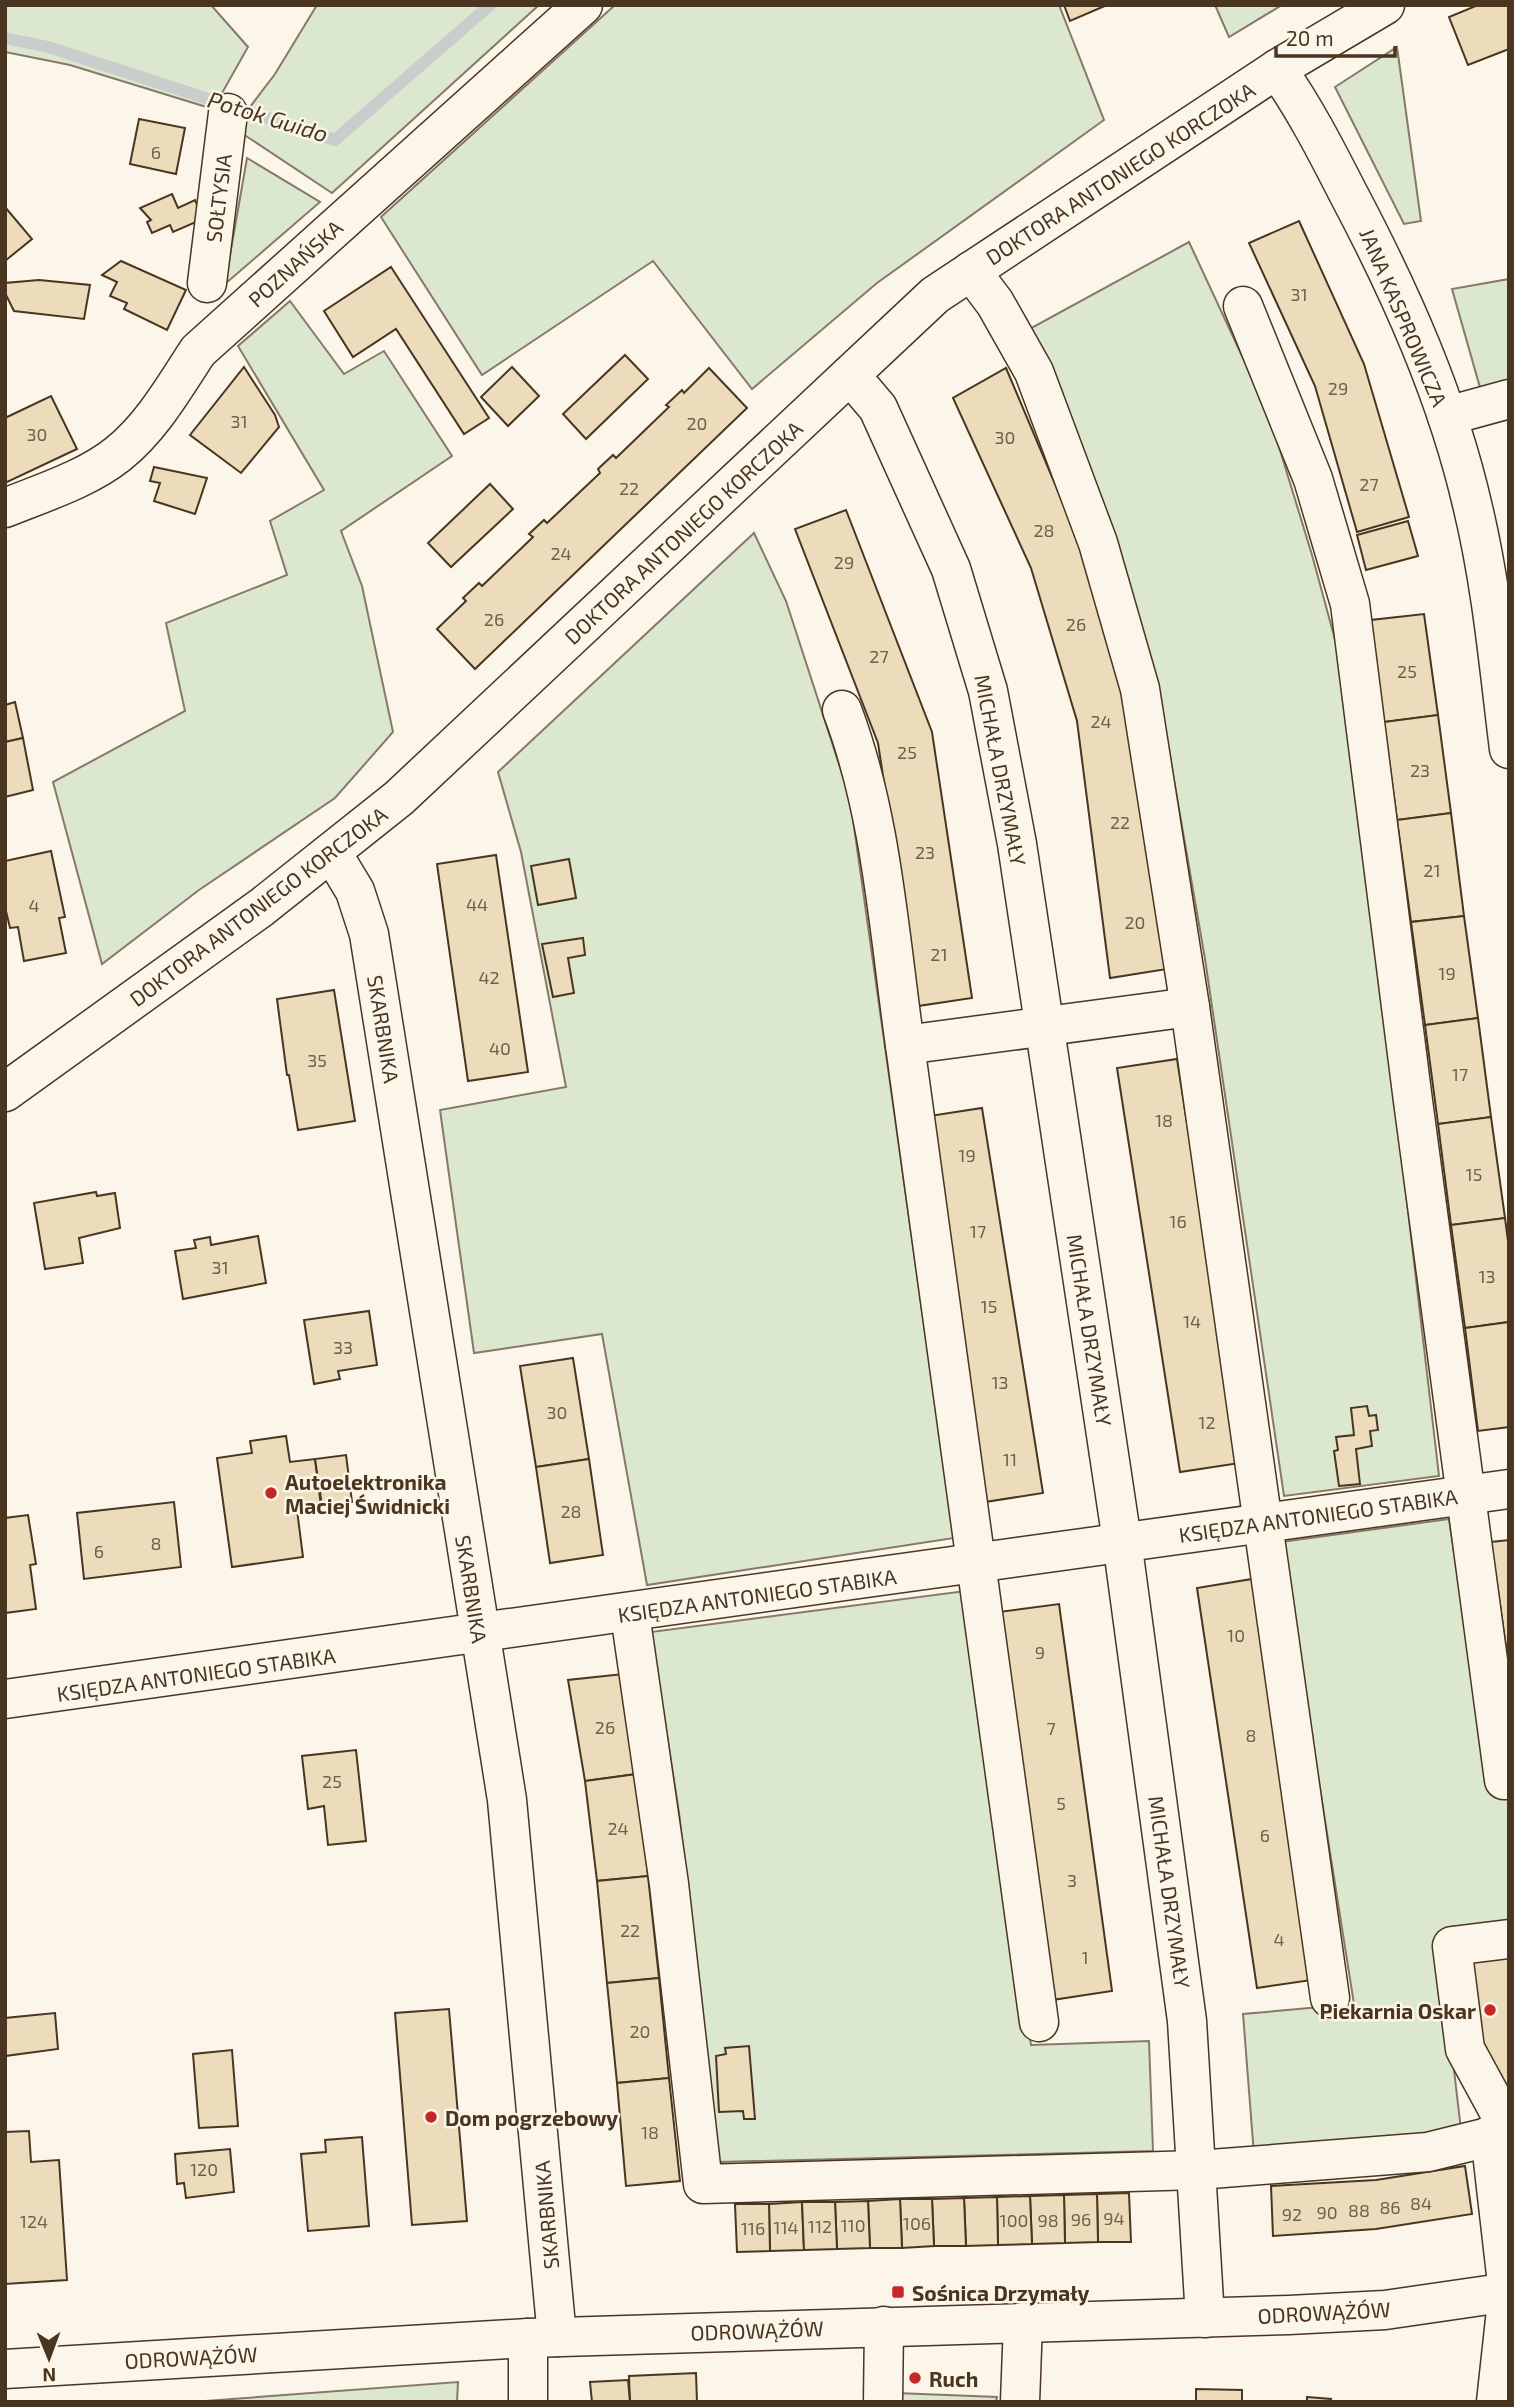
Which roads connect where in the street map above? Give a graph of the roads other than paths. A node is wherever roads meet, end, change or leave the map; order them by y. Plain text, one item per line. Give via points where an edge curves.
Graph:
1 (583, 5) edge
2 (1385, 5) edge
3 (1277, 69) junction
4 (228, 113) dead end
5 (971, 271) junction
6 (207, 283) dead end
7 (1243, 306) dead end
8 (850, 375) junction
9 (1509, 399) edge
10 (1447, 416) junction
11 (5, 508) edge
12 (842, 710) dead end
13 (1509, 749) edge
14 (332, 853) junction
15 (1190, 1007) junction
16 (1044, 1025) junction
17 (905, 1045) junction
18 (5, 1092) edge
19 (1509, 1489) edge
20 (1465, 1495) junction
21 (1264, 1522) junction
22 (1122, 1541) junction
23 (975, 1563) junction
24 (630, 1614) junction
25 (480, 1636) junction
26 (5, 1699) edge
27 (1509, 1780) edge
28 (1509, 1938) edge
29 (1330, 1997) dead end
30 (1039, 2022) dead end
31 (1502, 2132) edge
32 (1198, 2170) junction
33 (1508, 2292) edge
34 (1205, 2318) junction
35 (1023, 2322) junction
36 (884, 2326) junction
37 (543, 2337) junction
38 (5, 2369) edge
39 (528, 2402) edge
40 (883, 2402) edge
41 (1020, 2402) edge
42 (1496, 2402) edge

1 - 11 street, POZNAŃSKA via 198,351 160,409 118,454
2 - 3 street, DOKTORA ANTONIEGO KORCZOKA
3 - 5 street, DOKTORA ANTONIEGO KORCZOKA
3 - 10 street, JANA KASPROWICZA via 1303,106 1363,220 1415,330
4 - 6 street, SOŁTYSIA
5 - 8 street, DOKTORA ANTONIEGO KORCZOKA via 935,295
5 - 15 street via 1034,372 1098,543 1140,689
7 - 20 street via 1313,479 1350,604
8 - 14 street, DOKTORA ANTONIEGO KORCZOKA via 398,798
8 - 16 street, MICHAŁA DRZYMAŁY via 878,408 951,569 988,691
9 - 10 street
10 - 13 street, JANA KASPROWICZA via 1473,508
12 - 17 street via 861,759 871,808
14 - 18 street, DOKTORA ANTONIEGO KORCZOKA
14 - 25 street, SKARBNIKA via 355,891 369,934
15 - 16 street
15 - 21 street
16 - 17 street
16 - 22 street, MICHAŁA DRZYMAŁY
17 - 23 street
19 - 20 street, KSIĘDZA ANTONIEGO STABIKA
20 - 21 street, KSIĘDZA ANTONIEGO STABIKA
20 - 27 street via 1504,1780
21 - 22 street, KSIĘDZA ANTONIEGO STABIKA
21 - 29 street
22 - 23 street, KSIĘDZA ANTONIEGO STABIKA
22 - 32 street, MICHAŁA DRZYMAŁY via 1187,2021
23 - 24 street, KSIĘDZA ANTONIEGO STABIKA
23 - 30 street
24 - 25 street, KSIĘDZA ANTONIEGO STABIKA
24 - 32 street via 669,1884 702,2184
25 - 26 street, KSIĘDZA ANTONIEGO STABIKA
25 - 37 street, SKARBNIKA via 508,1800
28 - 31 street via 1452,1946 1465,2049
31 - 32 street via 1427,2152
31 - 33 street
32 - 34 street, MICHAŁA DRZYMAŁY
33 - 34 street, ODROWĄŻÓW via 1385,2310
33 - 42 street
34 - 35 street, ODROWĄŻÓW
35 - 36 street, ODROWĄŻÓW
35 - 41 street
36 - 37 street, ODROWĄŻÓW
36 - 40 street
37 - 38 street, ODROWĄŻÓW
37 - 39 street, SKARBNIKA

